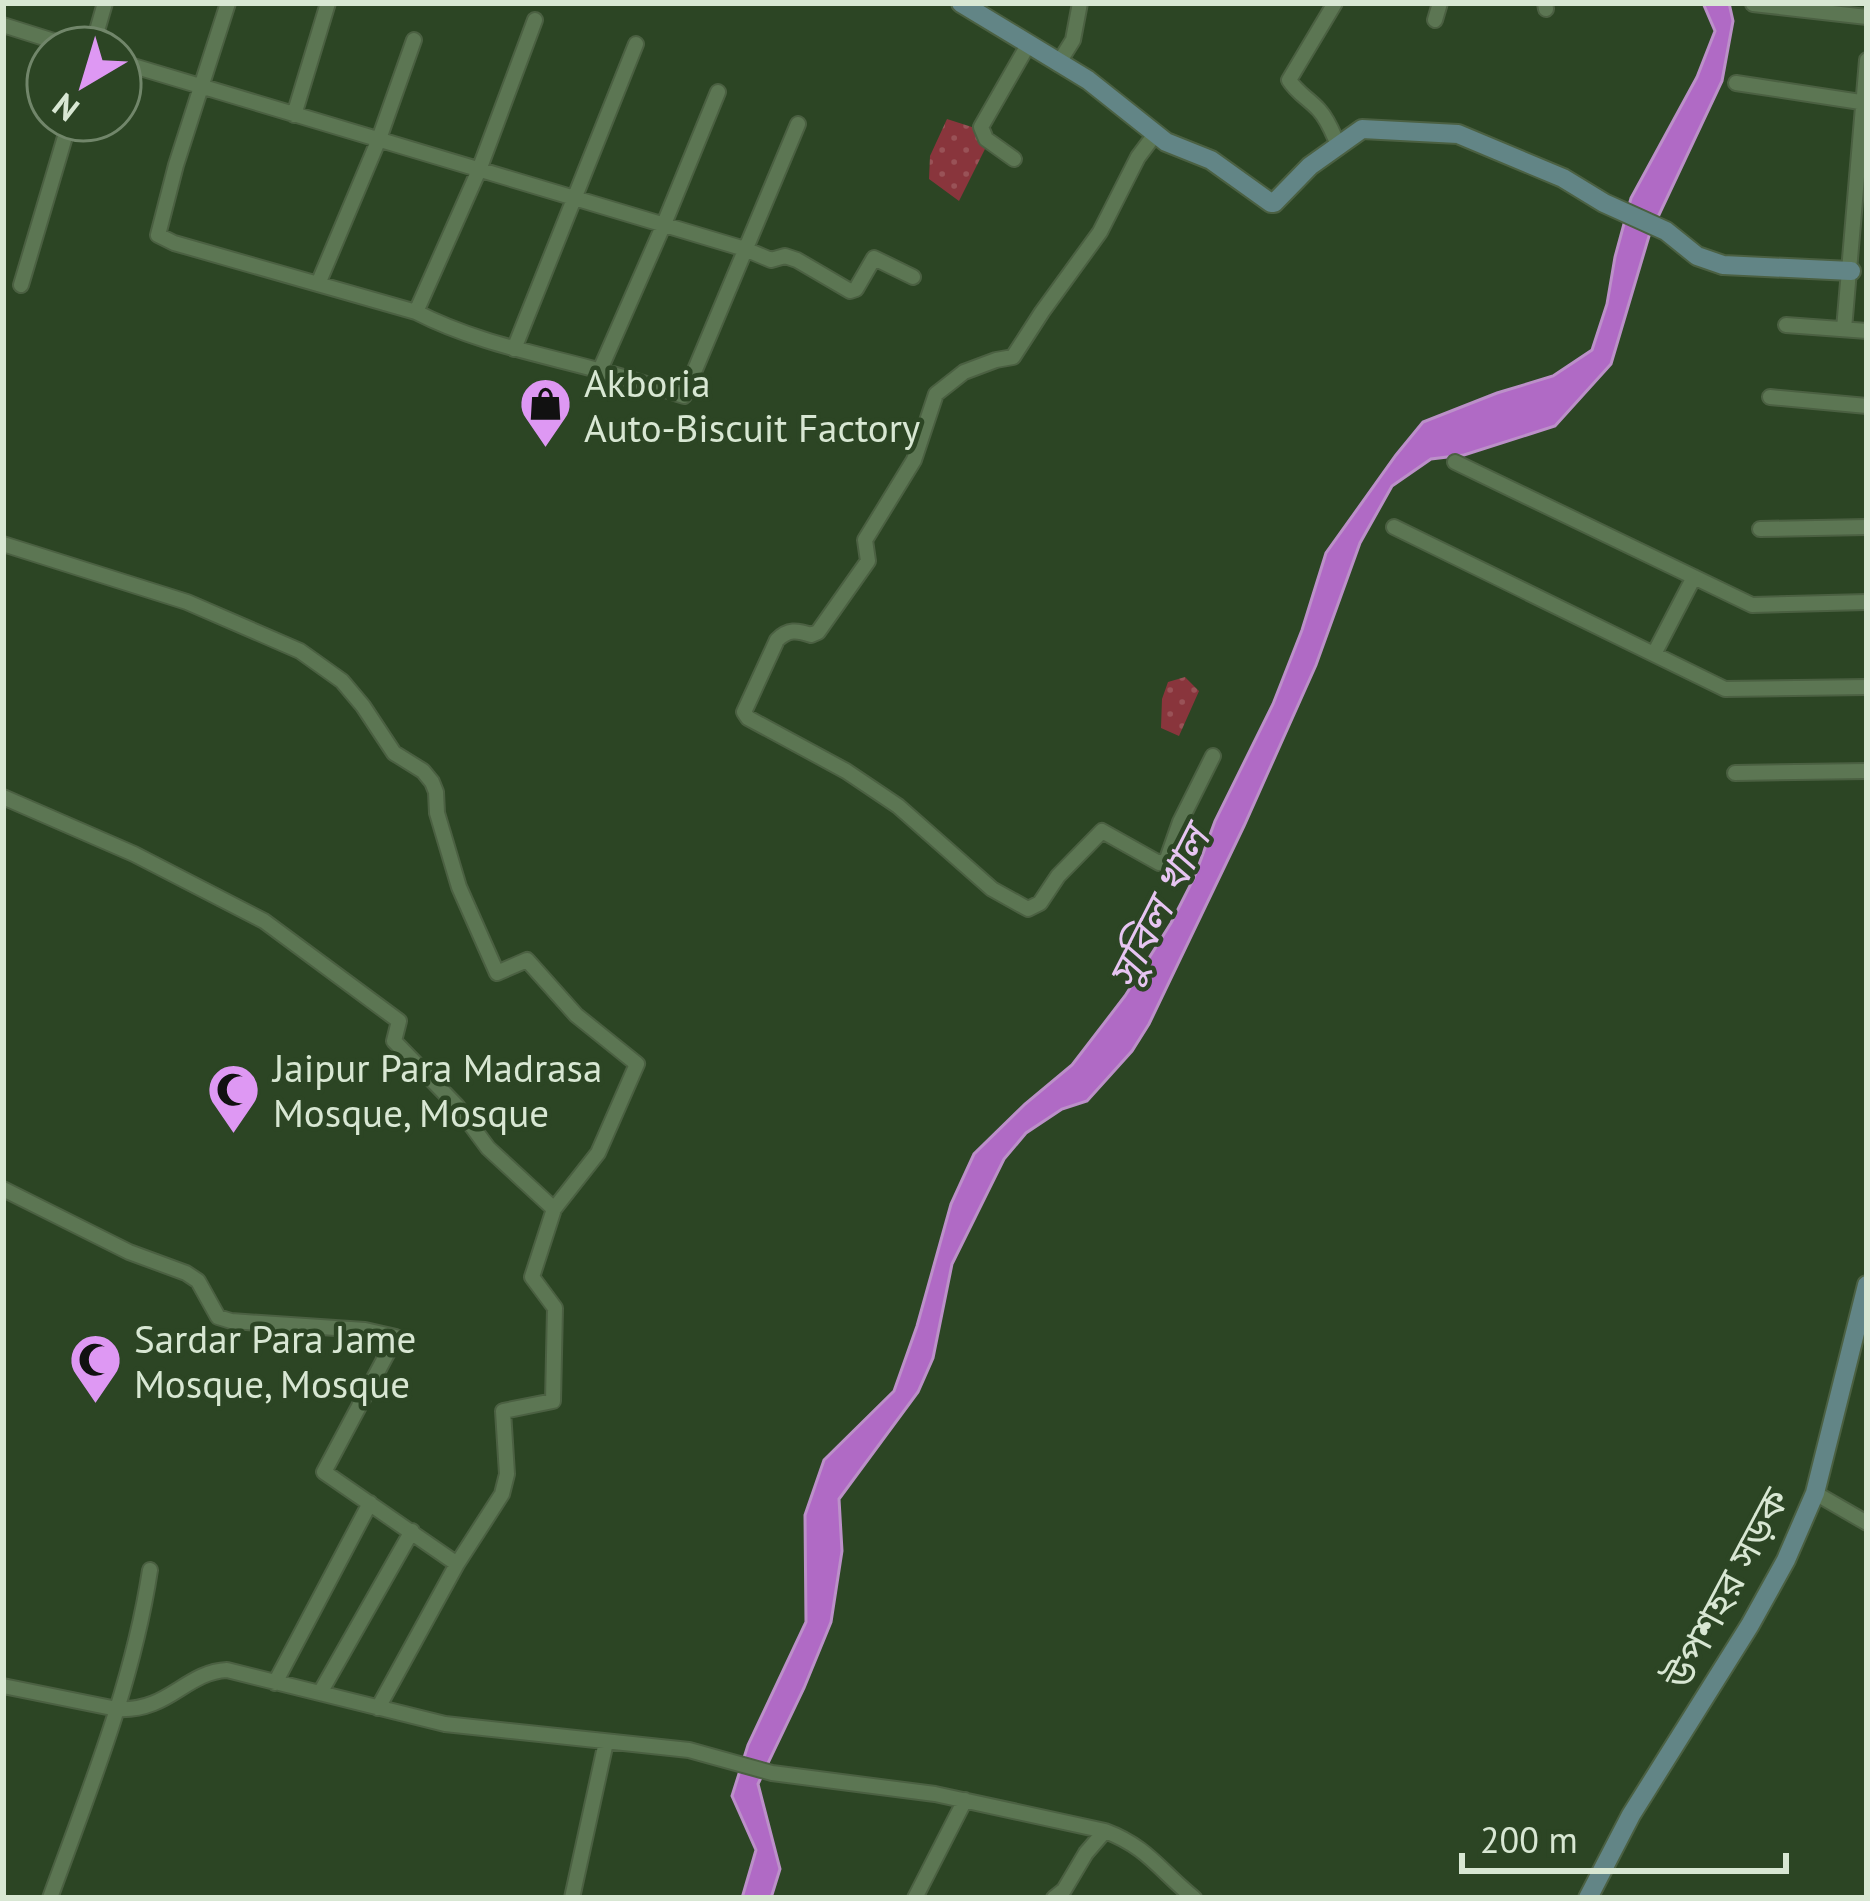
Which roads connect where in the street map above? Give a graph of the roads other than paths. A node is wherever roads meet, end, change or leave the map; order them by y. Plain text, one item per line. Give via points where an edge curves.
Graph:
1 (228, 3) edge
2 (328, 3) edge
3 (961, 3) edge
4 (1080, 3) edge
5 (1335, 3) edge
6 (1440, 3) edge
7 (1754, 4) edge
8 (1797, 6) edge
9 (1867, 17) edge
10 (535, 20) dead end
11 (1435, 20) dead end
12 (414, 40) dead end
13 (636, 44) dead end
14 (1028, 45) junction
15 (1867, 60) edge
16 (1058, 64) junction
17 (144, 70) edge
18 (1736, 82) dead end
19 (200, 87) junction
20 (718, 92) dead end
21 (1865, 102) edge
22 (294, 115) junction
23 (799, 124) dead end
24 (1156, 134) junction
25 (380, 139) junction
26 (63, 144) edge
27 (1339, 147) junction
28 (1014, 158) dead end
29 (478, 170) junction
30 (574, 198) junction
31 (664, 224) junction
32 (746, 249) junction
33 (1856, 268) edge
34 (913, 277) dead end
35 (318, 284) junction
36 (21, 285) dead end
37 (416, 312) junction
38 (1786, 325) dead end
39 (1844, 329) junction
40 (1867, 331) edge
41 (514, 349) junction
42 (600, 370) junction
43 (1770, 397) dead end
44 (1867, 406) edge
45 (1455, 462) dead end
46 (1394, 526) dead end
47 (1867, 527) edge
48 (1760, 529) dead end
49 (3, 544) edge
50 (1694, 577) junction
51 (1867, 602) edge
52 (1654, 654) junction
53 (1867, 687) edge
54 (1213, 756) dead end
55 (1867, 771) edge
56 (1735, 772) dead end
57 (3, 797) edge
58 (3, 1189) edge
59 (554, 1209) junction
60 (1867, 1286) edge
61 (1815, 1493) junction
62 (370, 1503) junction
63 (1867, 1523) edge
64 (412, 1531) junction
65 (457, 1564) junction
66 (150, 1570) dead end
67 (275, 1683) junction
68 (3, 1686) edge
69 (320, 1693) junction
70 (117, 1708) junction
71 (378, 1708) junction
72 (605, 1742) junction
73 (965, 1800) junction
74 (1106, 1831) junction
75 (50, 1898) edge
76 (572, 1898) edge
77 (915, 1898) edge
78 (1054, 1898) edge
79 (1194, 1898) edge
80 (1588, 1898) edge

1 - 19 street
2 - 22 street
3 - 14 street
4 - 16 street
5 - 27 street via 1289,80 1319,110
6 - 11 street
7 - 8 street
8 - 9 street
10 - 29 street
12 - 25 street
13 - 30 street
14 - 16 street
14 - 28 street via 981,128
15 - 21 street
16 - 24 street
17 - 19 street
18 - 21 street
19 - 22 street
19 - 35 street via 158,235
20 - 31 street
21 - 33 street
22 - 25 street
23 - 32 street
24 - 27 street via 1274,203
24 - 54 street via 1013,357 964,372 937,394 914,460 866,540 868,561 818,632 796,630 777,640 744,712 898,806 992,889 1028,909 1102,831 1159,863 1167,859
25 - 29 street
25 - 35 street
26 - 36 street
27 - 33 street via 1362,129 1458,134 1563,178 1723,265
29 - 30 street
29 - 37 street
30 - 31 street
30 - 41 street
31 - 32 street
31 - 42 street
32 - 34 street via 797,260 850,291 874,258
32 - 42 street via 684,396
33 - 39 street
35 - 37 street
37 - 41 street
38 - 39 street
39 - 40 street
41 - 42 street
43 - 44 street
45 - 50 street
46 - 52 street
47 - 48 street
49 - 59 street via 187,602 301,652 342,681 394,753 423,771 497,973 527,960 576,1015 638,1064 598,1153
50 - 51 street via 1752,605
50 - 52 street
52 - 53 street via 1725,689
55 - 56 street
57 - 59 street via 264,921 382,1008 399,1021 394,1041
58 - 62 street via 186,1273 218,1317 395,1337 324,1472
59 - 65 street via 532,1277 555,1307 553,1401 503,1412 502,1494
60 - 61 street, উপশহর সড়ক
61 - 63 street
61 - 80 street, উপশহর সড়ক via 1750,1625
62 - 64 street
62 - 67 street
64 - 65 street
64 - 69 street
65 - 71 street
66 - 70 street
67 - 69 street
67 - 70 street via 215,1670 153,1706
68 - 70 street
69 - 71 street
70 - 75 street
71 - 72 street
72 - 73 street
72 - 76 street
73 - 74 street
73 - 77 street
74 - 78 street
74 - 79 street via 1130,1840

